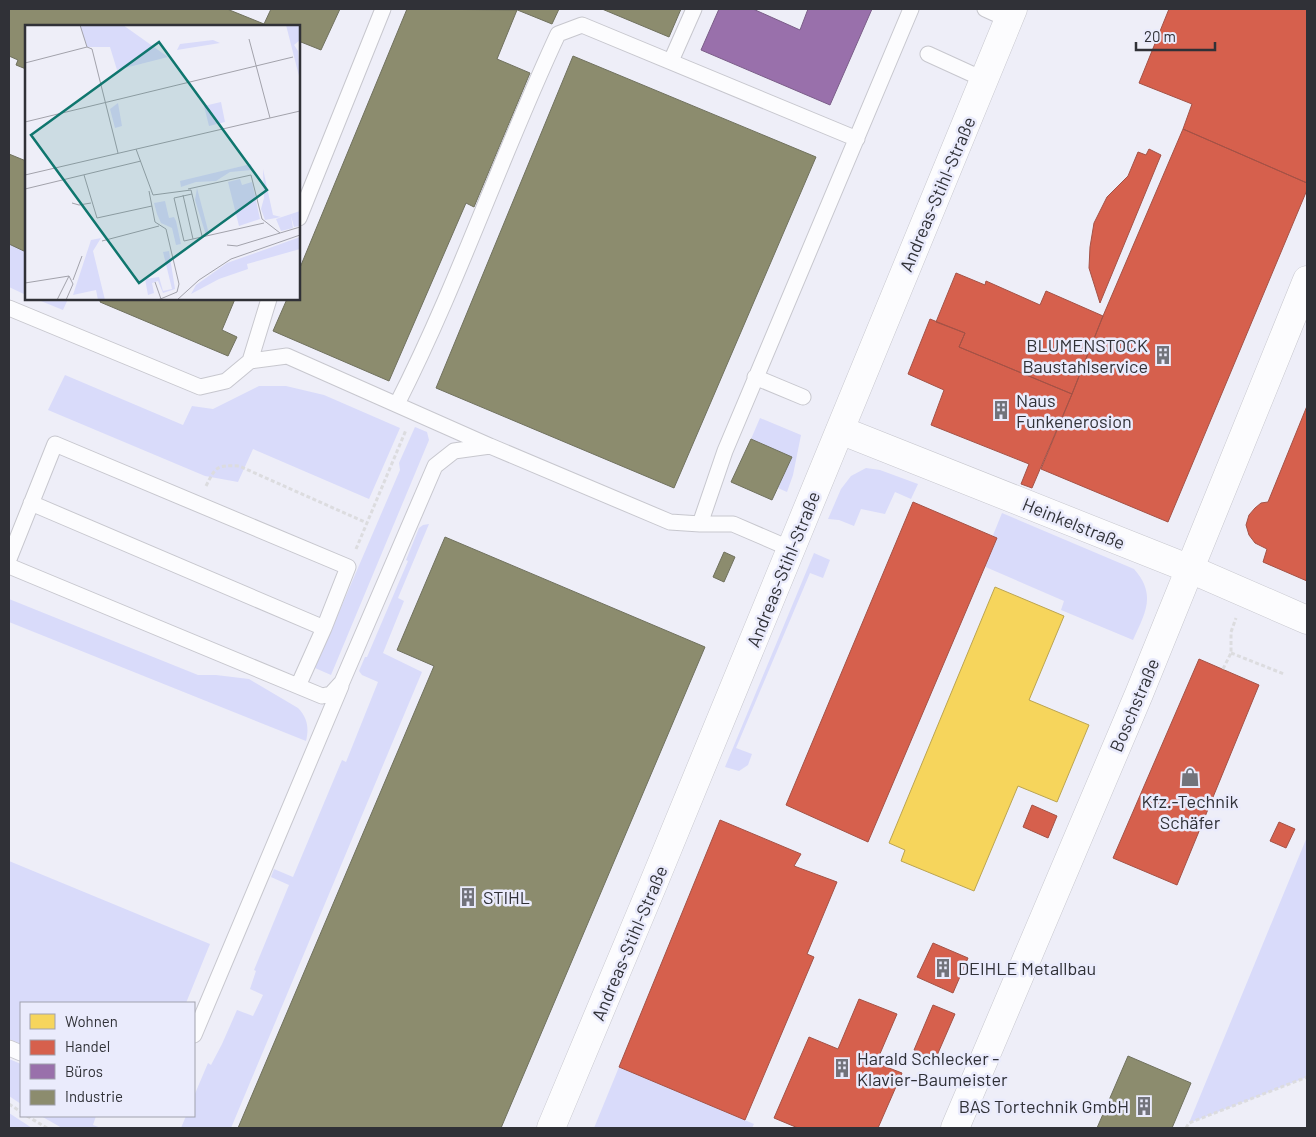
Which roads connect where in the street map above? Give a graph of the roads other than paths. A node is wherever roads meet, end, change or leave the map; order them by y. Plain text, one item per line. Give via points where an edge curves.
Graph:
1 (383, 9) edge
2 (694, 9) edge
3 (910, 9) edge
4 (1002, 13) edge
5 (928, 54) dead end
6 (671, 62) junction
7 (984, 80) junction
8 (857, 139) junction
9 (300, 216) edge
10 (1307, 280) edge
11 (269, 300) edge
12 (9, 308) edge
13 (250, 361) junction
14 (755, 377) junction
15 (803, 397) dead end
16 (397, 404) junction
17 (840, 430) junction
18 (490, 446) junction
19 (32, 503) junction
20 (700, 524) junction
21 (791, 549) junction
22 (9, 559) edge
23 (9, 566) edge
24 (1190, 569) junction
25 (1307, 620) edge
26 (324, 628) junction
27 (342, 682) junction
28 (298, 686) junction
29 (195, 1033) edge
30 (551, 1128) edge
31 (954, 1128) edge

1 - 9 lane
2 - 6 lane
3 - 8 lane
4 - 7 street, Andreas-Stihl-Straße
5 - 7 lane
6 - 8 lane
6 - 16 lane via 582,25 558,34 536,79 420,358
7 - 17 street, Andreas-Stihl-Straße
8 - 14 lane
10 - 24 street, Boschstraße
11 - 13 lane
12 - 13 lane via 200,387 226,381
13 - 16 lane via 287,356
14 - 15 lane
14 - 20 lane
16 - 18 lane
17 - 21 street, Andreas-Stihl-Straße
17 - 24 street, Heinkelstraße
18 - 20 lane via 670,522
18 - 27 lane via 454,451 435,466
19 - 22 lane
19 - 26 lane
19 - 26 lane via 55,444 348,567
20 - 21 lane via 733,524
21 - 30 street, Andreas-Stihl-Straße
23 - 28 lane
24 - 25 street, Heinkelstraße
24 - 31 street, Boschstraße
26 - 28 lane
27 - 28 lane via 331,694 322,696
27 - 29 lane

